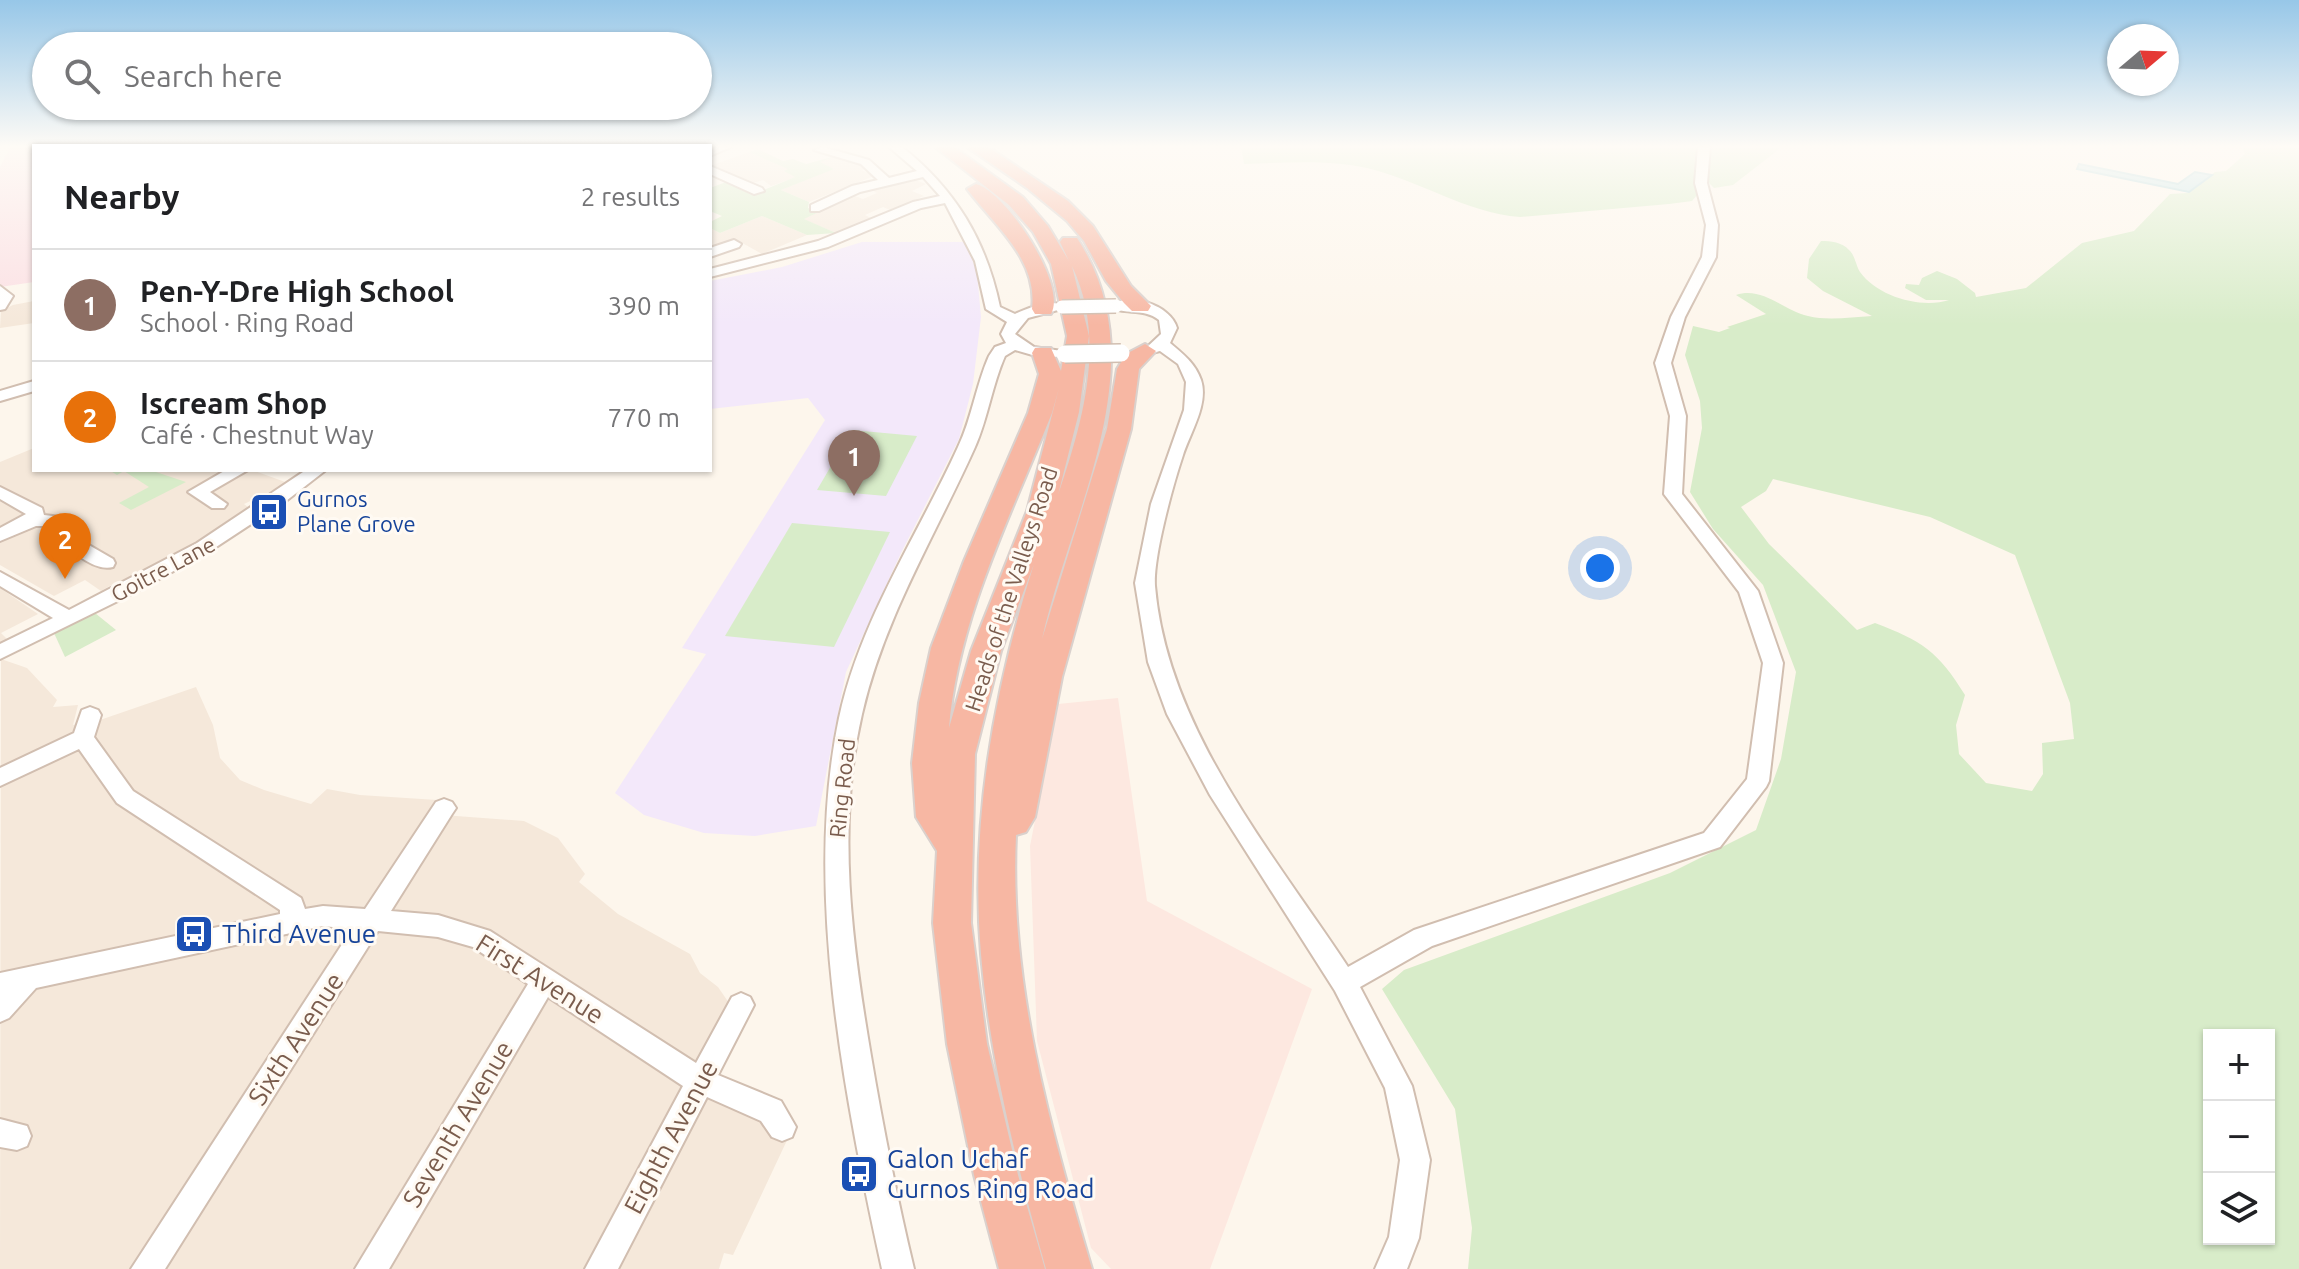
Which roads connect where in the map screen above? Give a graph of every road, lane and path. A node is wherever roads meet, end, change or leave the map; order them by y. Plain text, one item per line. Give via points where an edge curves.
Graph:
1 (819, 206) edge
2 (914, 206) edge
3 (955, 206) edge
4 (991, 206) edge
5 (1020, 206) edge
6 (1039, 206) edge
7 (1061, 206) edge
8 (1707, 206) edge
9 (815, 208) dead end
10 (734, 244) dead end
11 (712, 252) edge
12 (712, 272) edge
13 (1, 290) edge
14 (0, 306) edge
15 (1140, 306) junction
16 (1052, 308) junction
17 (1015, 320) junction
18 (1143, 349) junction
19 (1041, 351) junction
20 (32, 387) edge
21 (0, 396) edge
22 (235, 472) edge
23 (314, 472) edge
24 (0, 492) edge
25 (218, 504) dead end
26 (33, 520) junction
27 (0, 535) edge
28 (106, 563) dead end
29 (0, 578) edge
30 (68, 618) junction
31 (0, 652) edge
32 (90, 715) dead end
33 (83, 738) junction
34 (0, 778) edge
35 (444, 808) dead end
36 (998, 842) junction
37 (953, 847) junction
38 (373, 919) junction
39 (293, 922) junction
40 (28, 978) junction
41 (545, 979) junction
42 (1344, 983) junction
43 (0, 984) edge
44 (741, 1005) dead end
45 (0, 1010) edge
46 (700, 1081) junction
47 (782, 1127) dead end
48 (147, 1269) edge
49 (371, 1269) edge
50 (601, 1269) edge
51 (898, 1269) edge
52 (1022, 1269) edge
53 (1069, 1269) edge
54 (1391, 1269) edge

1 - 9 street
2 - 12 street via 823,244
3 - 17 street via 984,265 993,309
4 - 16 highway via 1030,255
5 - 37 highway, Heads of the Valleys Road via 1061,264 1078,336 1067,412 1040,511 986,651 958,754
6 - 36 highway, Heads of the Valleys Road via 1079,255 1094,296 1102,372 1096,412 1016,681
7 - 15 highway via 1087,232 1128,298
8 - 42 street via 1712,225 1709,257 1678,317 1663,363 1678,416 1673,494 1748,591 1773,663 1758,781 1712,840 1423,938
10 - 11 street
13 - 14 street via 6,296
15 - 16 street, bridge
15 - 18 street via 1154,309 1171,328 1169,337
16 - 17 street
17 - 19 street via 1008,334
18 - 19 street, bridge
18 - 36 highway via 1128,369 1119,429 1046,677 1018,817
18 - 42 street via 1184,362 1194,382 1192,410 1160,504 1145,583 1158,662 1178,714 1218,789
19 - 37 highway via 1051,374 1040,413 946,648 935,703 929,763 933,817
19 - 51 street, Ring Road via 1000,350 992,364 966,450 864,666 839,775 836,898 844,981
20 - 21 street
22 - 25 street via 197,492
23 - 30 street, Goitre Lane via 198,552
24 - 26 street via 36,512
26 - 27 street
26 - 28 street via 55,521 69,541
29 - 30 street
30 - 31 street, Goitre Lane
32 - 33 street
33 - 34 street
33 - 39 street via 125,797 292,905
35 - 38 street, Sixth Avenue
36 - 53 highway, Heads of the Valleys Road via 999,931 1010,1042
37 - 52 highway, Heads of the Valleys Road via 952,923 967,1044
38 - 39 street, First Avenue via 323,916
38 - 41 street, First Avenue via 438,926 481,939
38 - 48 street, Sixth Avenue
39 - 40 street, First Avenue
40 - 43 street, First Avenue
40 - 45 street
41 - 46 street, First Avenue
41 - 49 street, Seventh Avenue
42 - 54 street via 1398,1086 1415,1160 1404,1238
44 - 46 street, Eighth Avenue
46 - 47 street, First Avenue via 771,1111
46 - 50 street, Eighth Avenue

